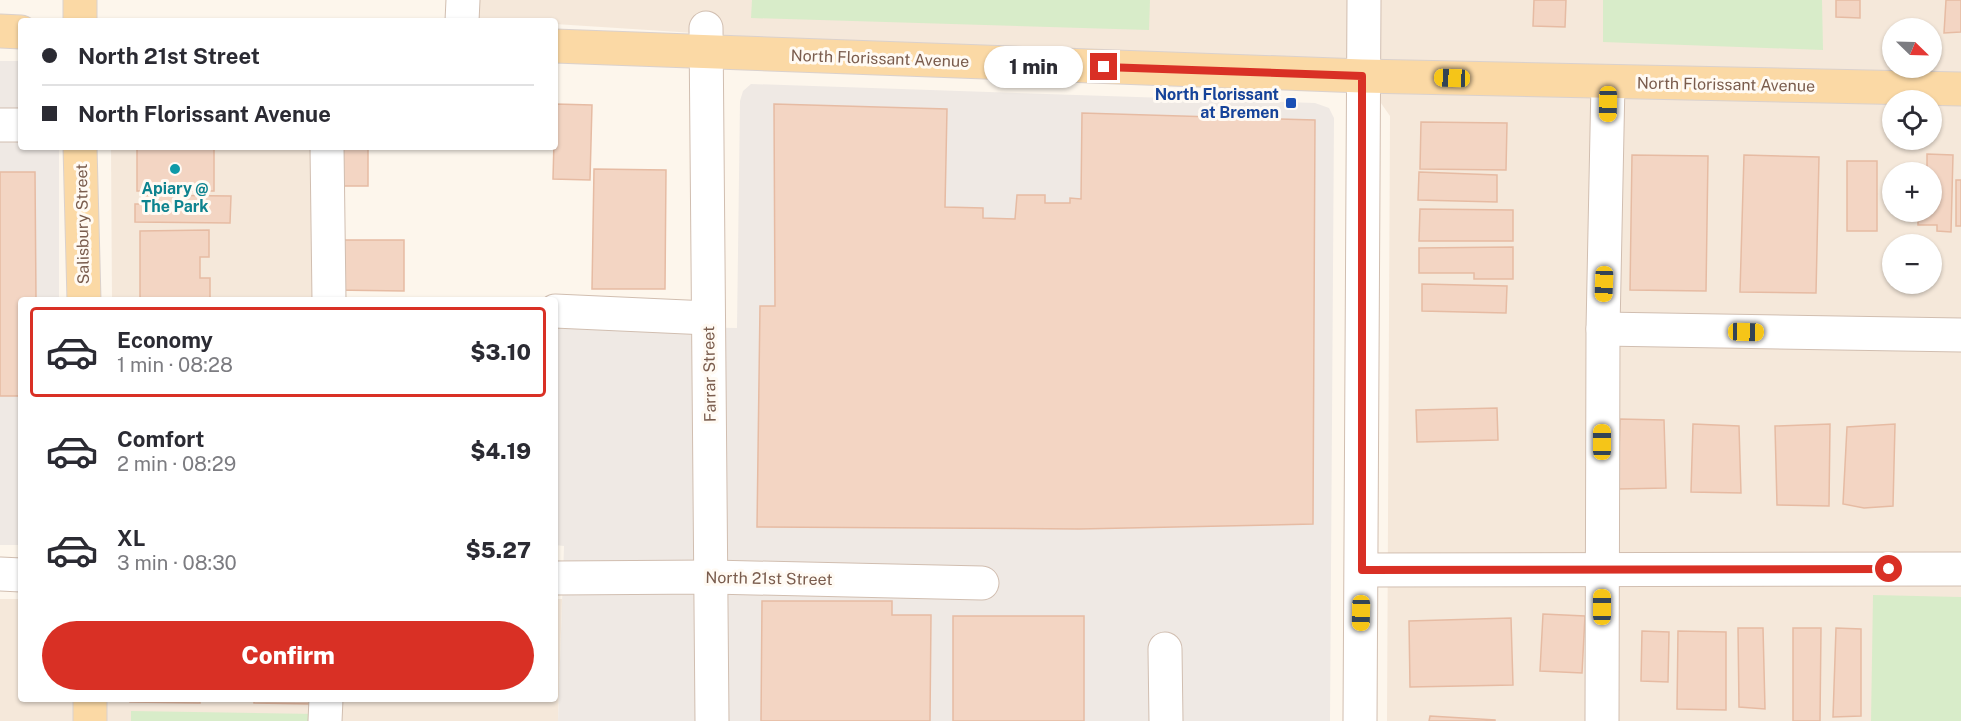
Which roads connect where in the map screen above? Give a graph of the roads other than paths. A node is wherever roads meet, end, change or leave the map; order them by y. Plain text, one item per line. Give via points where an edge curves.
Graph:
1 (80, 0) edge
2 (463, 0) edge
3 (1364, 0) edge
4 (80, 18) edge
5 (462, 18) edge
6 (0, 31) edge
7 (18, 32) edge
8 (705, 40) junction
9 (558, 46) edge
10 (1362, 76) junction
11 (1608, 82) junction
12 (1961, 89) edge
13 (0, 125) edge
14 (18, 125) edge
15 (80, 150) edge
16 (327, 150) edge
17 (84, 297) edge
18 (329, 297) edge
19 (558, 311) edge
20 (708, 318) junction
21 (1603, 329) junction
22 (1961, 335) edge
23 (1961, 569) edge
24 (1362, 570) junction
25 (1602, 570) junction
26 (0, 574) edge
27 (18, 574) edge
28 (711, 577) junction
29 (558, 578) edge
30 (982, 583) dead end
31 (1165, 649) dead end
32 (90, 702) edge
33 (326, 702) edge
34 (90, 721) edge
35 (326, 721) edge
36 (712, 721) edge
37 (1166, 721) edge
38 (1360, 721) edge
39 (1602, 721) edge

1 - 4 main road
2 - 5 street
3 - 10 street
6 - 7 main road
8 - 9 main road, North Florissant Avenue
8 - 10 main road, North Florissant Avenue
8 - 20 street, Farrar Street
10 - 11 main road, North Florissant Avenue
10 - 24 street
11 - 12 main road, North Florissant Avenue
11 - 21 street
13 - 14 street
15 - 17 main road, Salisbury Street
16 - 18 street
19 - 20 street
20 - 28 street, Farrar Street
21 - 22 street
21 - 25 street
23 - 25 street
24 - 25 street
24 - 38 street
25 - 39 street
26 - 27 street
28 - 29 street, North 21st Street
28 - 30 street, North 21st Street
28 - 36 street, Farrar Street
31 - 37 street
32 - 34 main road
33 - 35 street

